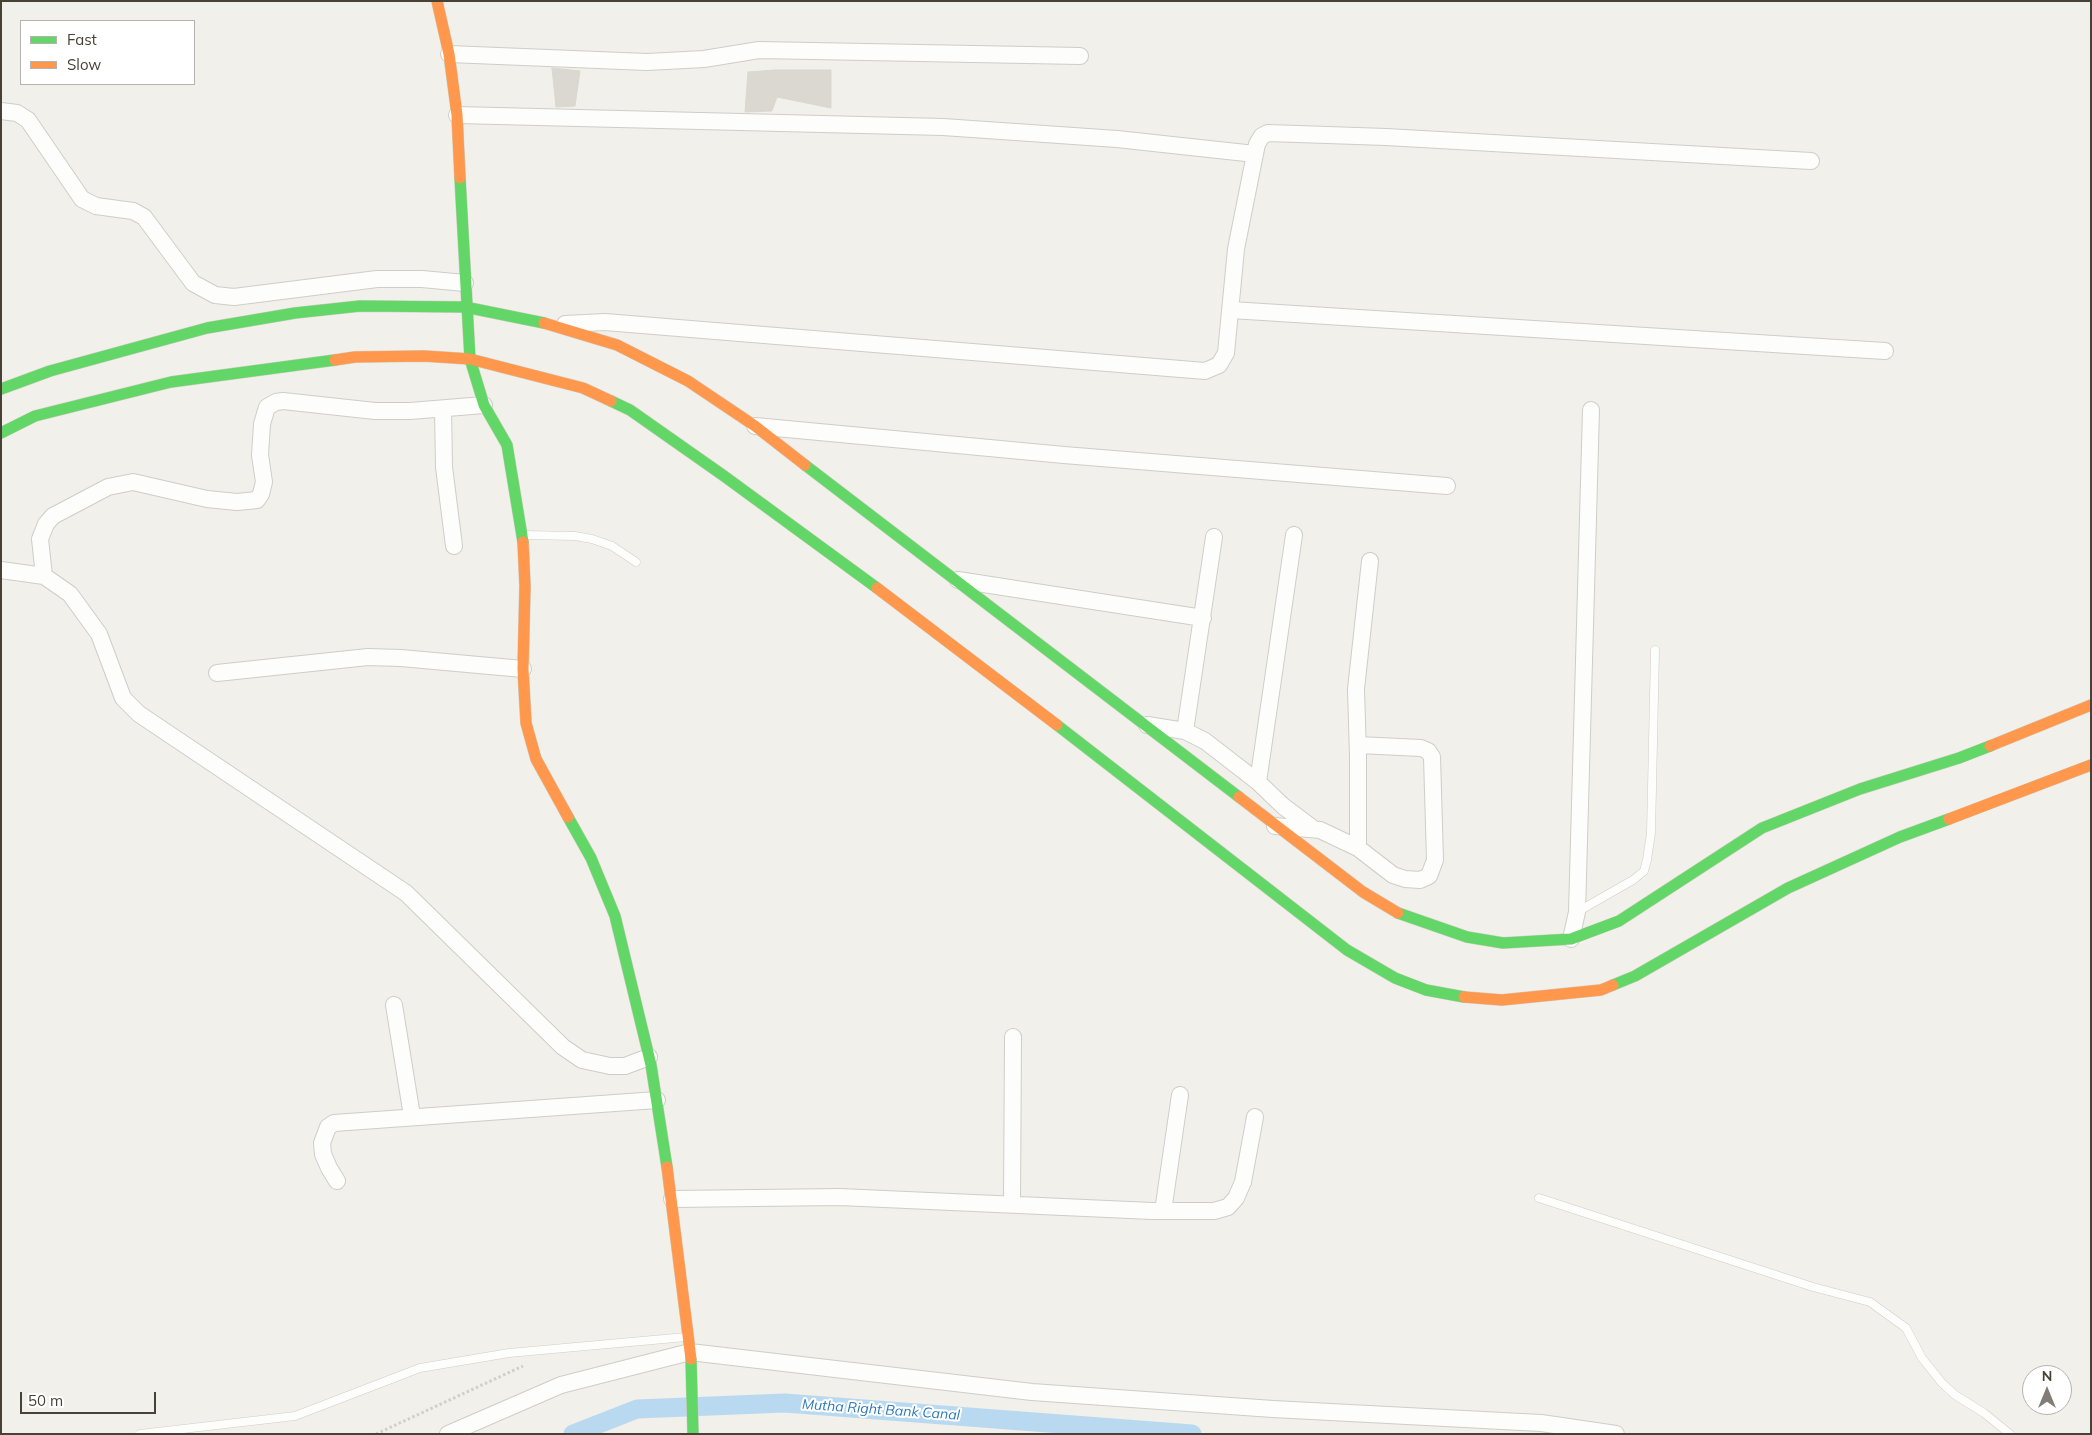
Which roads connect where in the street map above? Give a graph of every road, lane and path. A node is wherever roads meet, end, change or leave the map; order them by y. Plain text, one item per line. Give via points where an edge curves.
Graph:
1 (437, 1) edge
2 (449, 54) junction
3 (1080, 56) dead end
4 (1, 111) edge
5 (456, 114) junction
6 (1255, 154) junction
7 (1811, 161) dead end
8 (465, 283) junction
9 (1231, 310) junction
10 (466, 313) junction
11 (553, 325) junction
12 (1885, 351) dead end
13 (470, 355) junction
14 (1, 389) edge
15 (484, 406) junction
16 (443, 409) junction
17 (1591, 410) dead end
18 (755, 426) junction
19 (1, 433) edge
20 (1447, 486) dead end
21 (523, 535) junction
22 (1294, 535) dead end
23 (1214, 537) dead end
24 (454, 546) dead end
25 (1370, 561) dead end
26 (636, 562) dead end
27 (1, 570) edge
28 (44, 576) junction
29 (954, 580) junction
30 (1203, 618) junction
31 (1655, 650) dead end
32 (523, 669) junction
33 (217, 673) dead end
34 (2091, 705) edge
35 (1147, 725) junction
36 (1185, 731) junction
37 (1358, 745) junction
38 (2091, 764) edge
39 (1258, 782) junction
40 (1275, 826) junction
41 (1311, 828) junction
42 (1358, 848) junction
43 (1577, 912) junction
44 (1571, 939) junction
45 (394, 1005) dead end
46 (1013, 1037) dead end
47 (649, 1057) junction
48 (1180, 1095) dead end
49 (657, 1100) junction
50 (412, 1116) junction
51 (1255, 1117) dead end
52 (337, 1181) dead end
53 (1540, 1198) dead end
54 (672, 1199) junction
55 (1012, 1204) junction
56 (1163, 1211) junction
57 (689, 1344) junction
58 (524, 1365) dead end
59 (140, 1434) edge
60 (376, 1434) edge
61 (448, 1434) edge
62 (693, 1434) edge
63 (1616, 1434) edge
64 (2010, 1434) edge

1 - 2 street
2 - 3 street via 647,62 778,50
2 - 5 street
4 - 8 street via 17,113 28,120 82,199 96,206 133,211 144,217 193,282 215,295 234,297 377,279
5 - 6 street via 943,127 1117,139
5 - 8 street
6 - 7 street via 1262,136 1277,132
6 - 9 street via 1236,249
8 - 10 street
9 - 11 street via 1229,341 1223,360 1205,371 605,322
9 - 12 street
10 - 11 street
10 - 13 street
10 - 14 street via 360,306 295,313 217,326 98,357
11 - 18 street via 617,345 660,366
13 - 15 street
13 - 19 street via 355,357 171,382 35,416
13 - 38 street via 583,388 630,410 924,622 1347,950 1395,978 1426,990 1502,1000 1600,990 1635,976 1772,897 1900,836
15 - 16 street
15 - 21 street via 507,445
16 - 24 street via 444,467
16 - 28 street via 375,412 276,402 268,407 262,424 260,455 264,482 257,500 207,499 133,482 108,487 53,516 46,524 40,539
17 - 43 street
18 - 20 street
18 - 29 street
21 - 26 lane via 592,539 612,546
21 - 32 street
22 - 39 street
23 - 30 street
25 - 37 street via 1356,689
27 - 28 street
28 - 47 street via 70,594 98,634 123,698 139,714 406,893 563,1047 582,1060 625,1066
29 - 30 street
29 - 35 street
30 - 36 street
31 - 43 lane via 1651,833 1644,871
32 - 33 street via 368,657
32 - 47 street via 526,723 536,759 591,858 615,916
34 - 44 street via 1959,758 1860,788 1762,828 1619,921
35 - 36 street
35 - 40 street
36 - 39 street via 1205,741
37 - 42 street
37 - 42 street via 1428,751 1434,766 1433,870 1429,876 1412,881 1393,875
39 - 41 street
40 - 41 street
40 - 44 street via 1363,892 1402,915 1467,937 1502,943
41 - 42 street
43 - 44 street
45 - 50 street
46 - 55 street
47 - 49 street
48 - 56 street
49 - 50 street
49 - 54 street
50 - 52 street via 344,1121 328,1127 323,1154
51 - 56 street via 1243,1182 1228,1207 1214,1211
53 - 64 lane via 1813,1287 1870,1302 1906,1328 1922,1358 1954,1395
54 - 55 street via 840,1197
54 - 57 street
55 - 56 street
57 - 59 lane via 509,1353 420,1368 295,1416
57 - 61 street via 561,1385
57 - 62 street via 693,1372
57 - 63 street via 1032,1392 1541,1424
58 - 60 path

